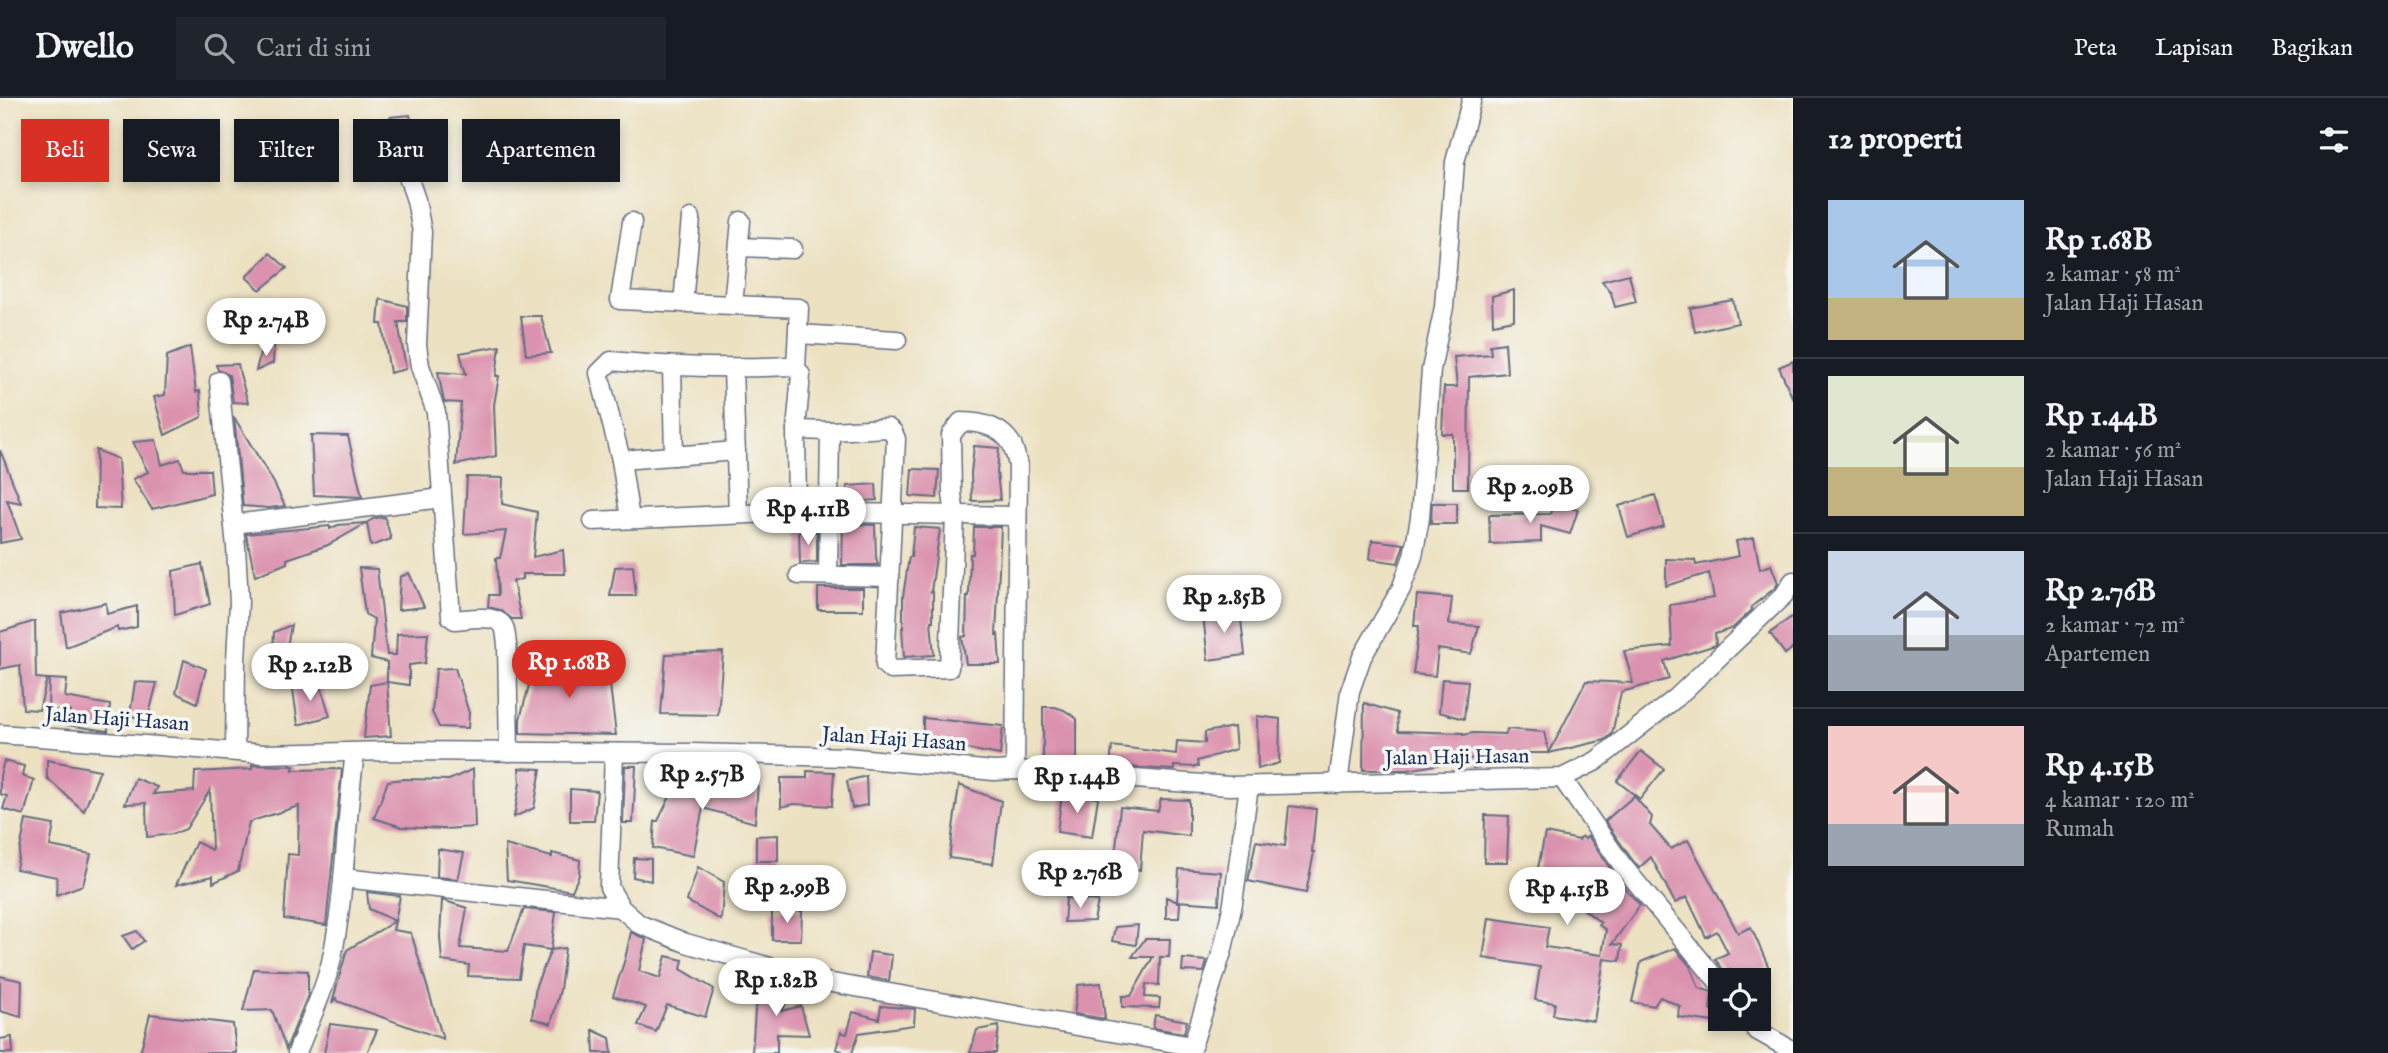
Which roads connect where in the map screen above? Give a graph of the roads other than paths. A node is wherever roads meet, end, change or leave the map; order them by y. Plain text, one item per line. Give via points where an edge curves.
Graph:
1 (1472, 98) edge
2 (410, 182) edge
3 (691, 218) dead end
4 (741, 221) dead end
5 (632, 222) dead end
6 (739, 247) junction
7 (793, 249) dead end
8 (683, 303) junction
9 (733, 305) junction
10 (798, 334) junction
11 (897, 340) dead end
12 (672, 367) junction
13 (796, 368) junction
14 (733, 369) junction
15 (219, 381) dead end
16 (796, 430) junction
17 (830, 431) junction
18 (736, 451) junction
19 (674, 456) junction
20 (621, 460) junction
21 (442, 498) junction
22 (829, 511) junction
23 (797, 512) junction
24 (737, 514) junction
25 (892, 514) junction
26 (955, 515) junction
27 (1016, 516) junction
28 (631, 519) junction
29 (593, 521) dead end
30 (234, 524) junction
31 (799, 575) dead end
32 (828, 575) junction
33 (890, 577) junction
34 (1793, 581) edge
35 (0, 734) edge
36 (235, 751) junction
37 (509, 752) junction
38 (355, 753) junction
39 (614, 753) junction
40 (1016, 770) junction
41 (1562, 778) junction
42 (1338, 784) junction
43 (1249, 786) junction
44 (343, 878) junction
45 (621, 908) junction
46 (1708, 969) edge
47 (1758, 1031) edge
48 (1191, 1049) edge
49 (1793, 1051) edge
50 (297, 1053) edge

1 - 42 street via 1455,162 1444,307 1431,370 1413,556 1401,589 1362,657 1350,691
2 - 21 street via 422,232 416,345 436,412
3 - 8 street
4 - 6 street
5 - 8 street via 620,300
6 - 7 street
6 - 9 street
8 - 9 street
9 - 10 street via 799,308
10 - 11 street
10 - 13 street
12 - 14 street
12 - 19 street
12 - 20 street via 611,361 600,373
13 - 14 street
13 - 16 street via 801,375
14 - 18 street
15 - 30 street
16 - 17 street
16 - 23 street
17 - 22 street
17 - 25 street via 888,428 894,432
18 - 19 street
18 - 24 street
19 - 20 street
20 - 28 street
21 - 30 street
21 - 37 street via 451,617 487,618 505,629
22 - 23 street
22 - 25 street
22 - 32 street
23 - 24 street
24 - 28 street
25 - 26 street
25 - 33 street
26 - 27 street
26 - 27 street via 951,435 961,422 980,422 1012,444 1018,465
26 - 33 street via 949,668 891,670 885,665
27 - 40 street
28 - 29 street
30 - 36 street via 239,602
31 - 32 street
32 - 33 street
34 - 41 street, Jalan Haji Hasan via 1784,595 1676,698 1596,761
35 - 36 street, Jalan Haji Hasan
36 - 38 street, Jalan Haji Hasan
37 - 38 street, Jalan Haji Hasan
37 - 39 street, Jalan Haji Hasan
38 - 44 street
39 - 40 street, Jalan Haji Hasan via 846,757
39 - 45 street via 609,887
40 - 43 street, Jalan Haji Hasan
41 - 42 street, Jalan Haji Hasan
41 - 46 street via 1622,865
42 - 43 street, Jalan Haji Hasan
43 - 48 street via 1233,903
44 - 45 street
44 - 50 street via 331,963
45 - 48 street via 639,923 685,943 816,980
47 - 49 street

